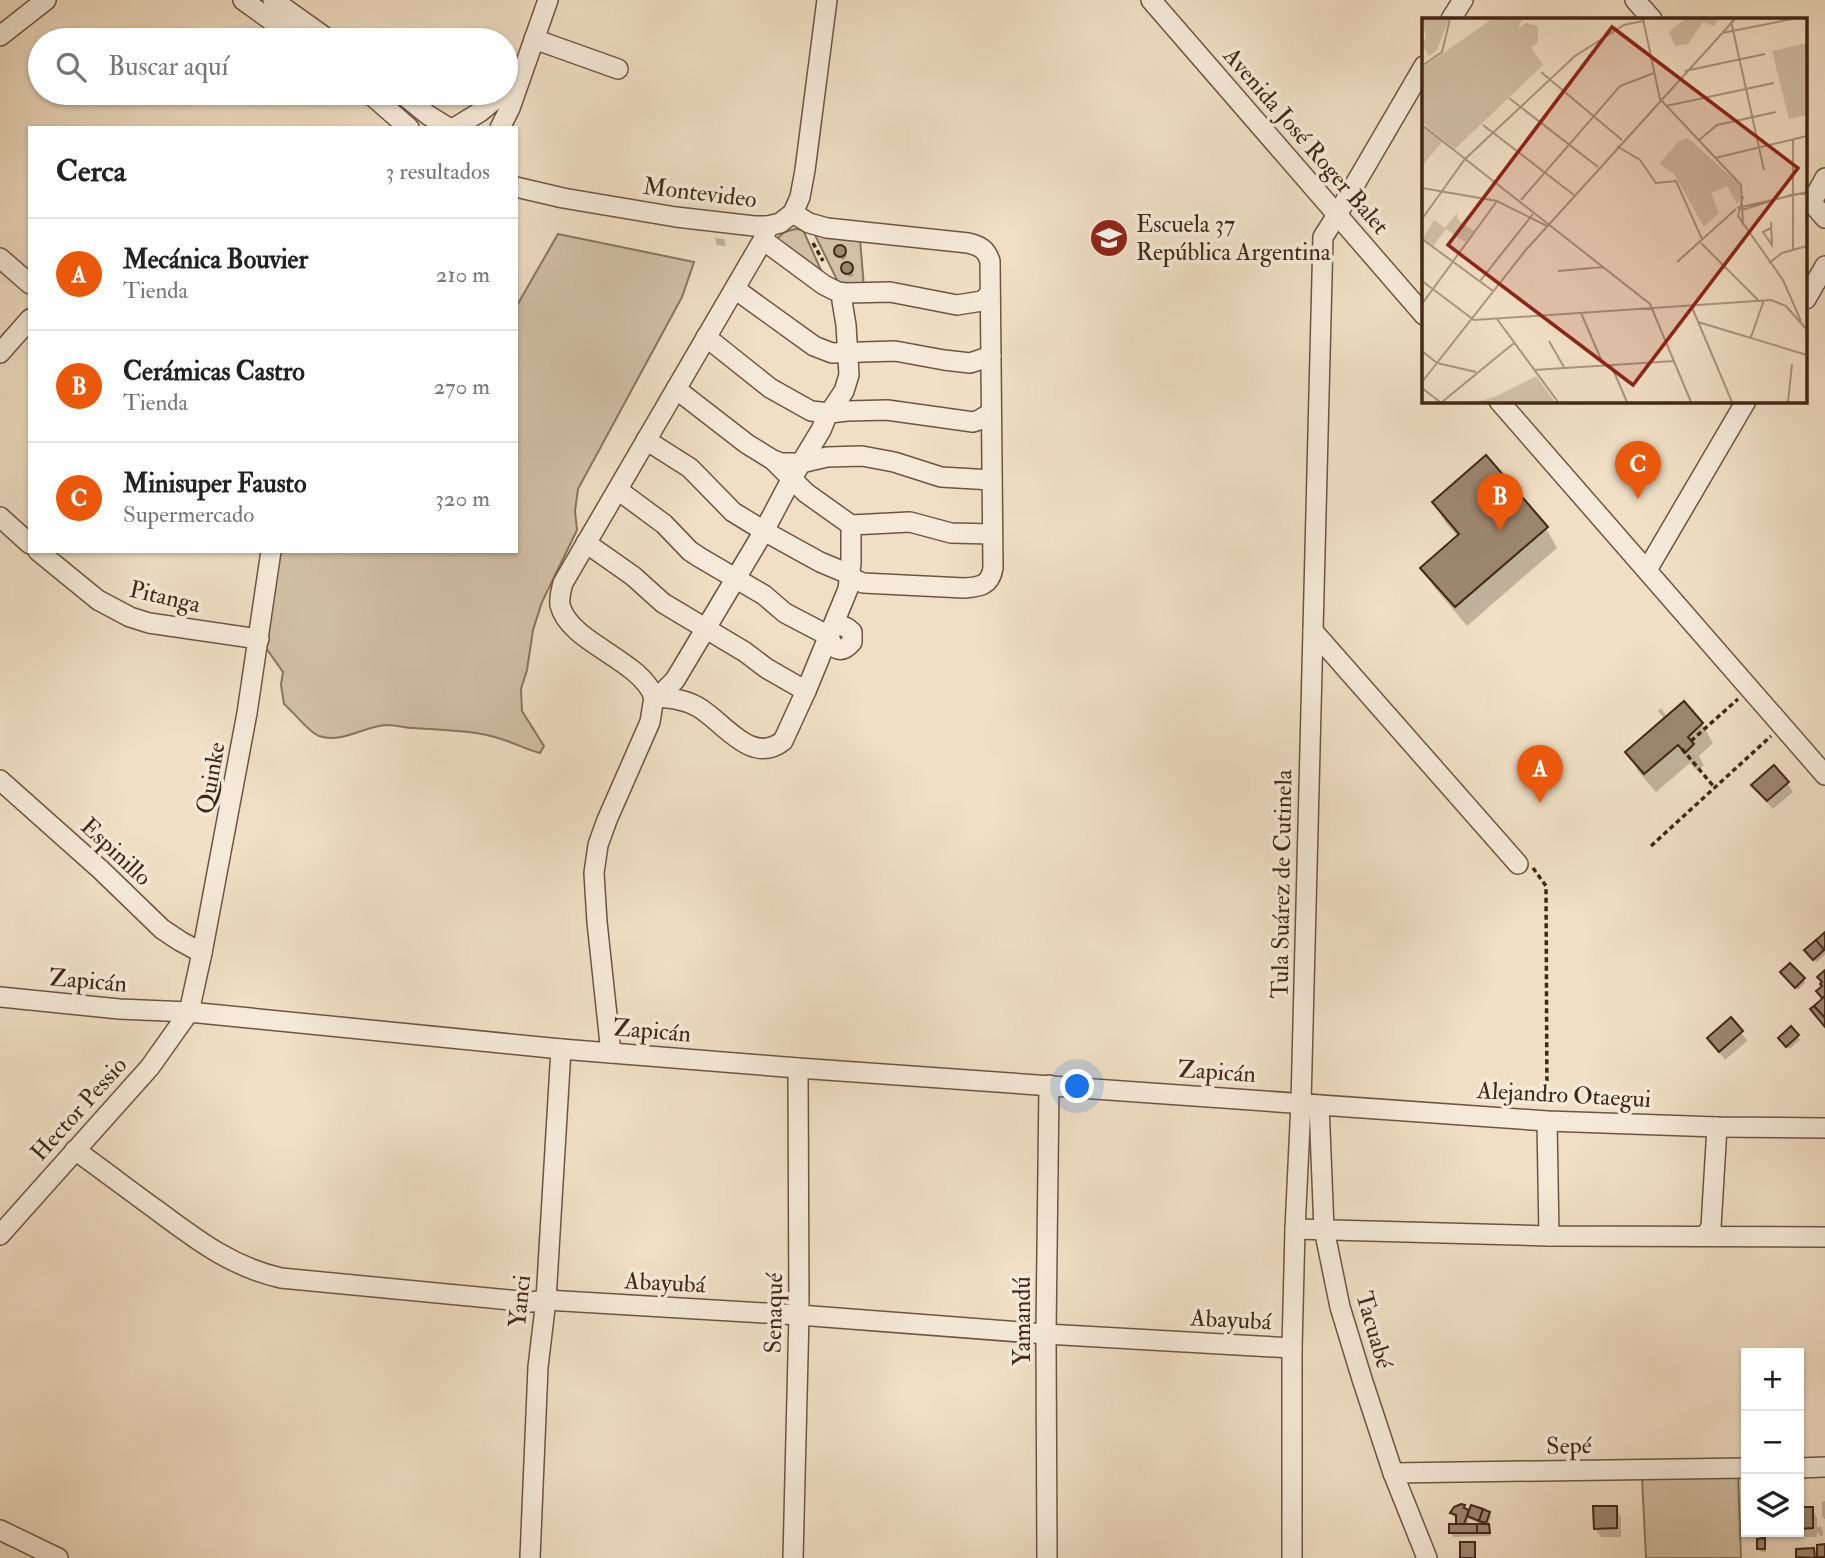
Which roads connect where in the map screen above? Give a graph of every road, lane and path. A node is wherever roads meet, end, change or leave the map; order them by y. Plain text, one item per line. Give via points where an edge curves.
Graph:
1 (46, 0) edge
2 (243, 0) edge
3 (273, 0) edge
4 (548, 0) edge
5 (827, 0) edge
6 (1151, 0) edge
7 (1177, 0) edge
8 (1463, 0) edge
9 (1635, 0) edge
10 (1167, 18) junction
11 (1452, 18) edge
12 (1651, 18) edge
13 (282, 28) edge
14 (312, 28) edge
15 (0, 36) edge
16 (534, 39) junction
17 (526, 63) junction
18 (618, 69) dead end
19 (1422, 69) edge
20 (518, 73) edge
21 (518, 86) edge
22 (383, 105) edge
23 (416, 105) edge
24 (488, 105) edge
25 (511, 105) edge
26 (407, 126) edge
27 (448, 126) edge
28 (456, 126) edge
29 (501, 126) edge
30 (1825, 178) edge
31 (518, 187) edge
32 (1809, 199) edge
33 (793, 213) junction
34 (1338, 215) junction
35 (1825, 218) edge
36 (766, 233) junction
37 (814, 244) dead end
38 (0, 258) edge
39 (1825, 267) edge
40 (28, 282) edge
41 (735, 289) junction
42 (990, 294) junction
43 (840, 296) junction
44 (1808, 296) edge
45 (1422, 313) edge
46 (28, 321) edge
47 (706, 337) junction
48 (0, 353) edge
49 (848, 354) junction
50 (991, 356) junction
51 (676, 389) junction
52 (1500, 402) edge
53 (1745, 402) edge
54 (830, 413) junction
55 (991, 413) junction
56 (646, 440) junction
57 (796, 470) junction
58 (992, 480) junction
59 (618, 490) junction
60 (0, 517) edge
61 (851, 525) junction
62 (764, 531) junction
63 (992, 534) junction
64 (28, 542) edge
65 (586, 543) junction
66 (40, 553) edge
67 (271, 553) edge
68 (1647, 570) junction
69 (850, 576) junction
70 (736, 578) junction
71 (706, 630) junction
72 (1313, 631) junction
73 (830, 633) junction
74 (259, 639) junction
75 (1750, 689) junction
76 (806, 691) junction
77 (654, 697) junction
78 (1782, 726) junction
79 (1691, 741) dead end
80 (1682, 749) dead end
81 (1825, 775) edge
82 (0, 780) edge
83 (1715, 788) junction
84 (1651, 846) dead end
85 (1518, 864) joint
86 (202, 953) junction
87 (0, 997) edge
88 (189, 1012) junction
89 (561, 1049) junction
90 (611, 1053) junction
91 (798, 1068) junction
92 (1049, 1084) junction
93 (1310, 1104) junction
94 (1547, 1121) junction
95 (1717, 1127) junction
96 (1825, 1128) edge
97 (75, 1150) junction
98 (1295, 1229) junction
99 (1324, 1229) junction
100 (0, 1235) edge
101 (1549, 1236) junction
102 (1705, 1236) junction
103 (1825, 1237) edge
104 (546, 1300) junction
105 (799, 1315) junction
106 (1046, 1334) junction
107 (1292, 1348) junction
108 (1825, 1467) edge
109 (1741, 1468) edge
110 (1804, 1468) edge
111 (1393, 1473) junction
112 (0, 1530) edge
113 (58, 1558) edge
114 (530, 1558) edge
115 (793, 1558) edge
116 (1047, 1558) edge
117 (1292, 1558) edge
118 (1427, 1558) edge

1 - 15 street
2 - 13 street
3 - 14 street
4 - 16 street
5 - 33 street via 805,170
6 - 10 street, Avenida José Roger Balet
7 - 10 street
8 - 11 street
9 - 12 street
10 - 34 street, Avenida José Roger Balet
16 - 17 street
16 - 18 street
17 - 20 street
17 - 21 street
19 - 34 street, Tula Suárez de Cutinela
22 - 26 street
23 - 27 street
24 - 28 street
25 - 29 street
30 - 32 street
31 - 36 street, Montevideo via 676,217 754,226
32 - 35 street
33 - 36 street, Montevideo
33 - 42 street via 827,228 983,248 990,261
34 - 45 street, Avenida José Roger Balet
34 - 72 street, Tula Suárez de Cutinela via 1323,236
36 - 41 street
36 - 43 street via 786,256
37 - 43 path
38 - 40 street
39 - 44 street
41 - 47 street
41 - 49 street via 814,346
42 - 43 street via 957,305 890,292
42 - 50 street
43 - 49 street
46 - 48 street
47 - 51 street
47 - 54 street via 786,399 811,411
49 - 50 street via 895,351 970,363
49 - 54 street via 847,383
50 - 55 street
51 - 56 street
51 - 57 street via 747,444
52 - 68 street
53 - 68 street
54 - 55 street via 887,410 972,422
54 - 57 street
55 - 58 street
56 - 59 street
56 - 62 street via 691,468 726,505
57 - 58 street via 827,457 862,456 941,477
57 - 61 street via 806,493
57 - 62 street
58 - 63 street
59 - 65 street
59 - 70 street via 657,518 690,551
60 - 64 street
61 - 63 street via 910,523 951,533
61 - 69 street
62 - 69 street
62 - 70 street
63 - 69 street via 992,574 980,585 863,583
65 - 71 street
65 - 77 street via 563,583 560,605 581,633 645,680
66 - 74 street, Pitanga via 98,600 130,617
67 - 74 street, Quinke
68 - 75 street
69 - 73 street
70 - 71 street
70 - 73 street via 793,617
71 - 76 street
71 - 77 street via 675,680
72 - 85 street
72 - 93 street, Tula Suárez de Cutinela
73 - 76 street
74 - 86 street, Quinke
75 - 78 street
75 - 79 path
76 - 77 street via 783,741 769,749 750,746 695,705
77 - 90 street via 650,722 598,845 594,873
78 - 81 street
78 - 83 path
80 - 83 path
82 - 86 street, Espinillo via 162,929
83 - 84 path
85 - 94 path via 1534,869 1546,886
86 - 88 street, Quinke
87 - 88 street, Zapicán
88 - 89 street, Zapicán
88 - 97 street, Hector Pessio via 150,1067
89 - 90 street, Zapicán
89 - 104 street, Yanci
90 - 91 street, Zapicán
91 - 92 street, Zapicán
91 - 105 street, Senaqué
92 - 93 street, Zapicán
92 - 106 street, Yamandú
93 - 94 street, Alejandro Otaegui
93 - 98 street, Tula Suárez de Cutinela
93 - 99 street, Tacuabé
94 - 95 street, Alejandro Otaegui
94 - 101 street
95 - 96 street, Alejandro Otaegui
95 - 102 street via 1711,1227
97 - 100 street, Hector Pessio
97 - 104 street, Abayubá via 201,1243 257,1272 531,1303
98 - 99 street
98 - 107 street, Tula Suárez de Cutinela
99 - 101 street
99 - 111 street, Tacuabé via 1340,1307
101 - 102 street
102 - 103 street
104 - 105 street, Abayubá
104 - 114 street, Yanci via 538,1367
105 - 106 street, Abayubá
105 - 115 street, Senaqué
106 - 107 street, Abayubá
106 - 116 street, Yamandú
107 - 117 street, Tula Suárez de Cutinela
108 - 110 street
109 - 111 street, Sepé
111 - 118 street, Tacuabé
112 - 113 street

